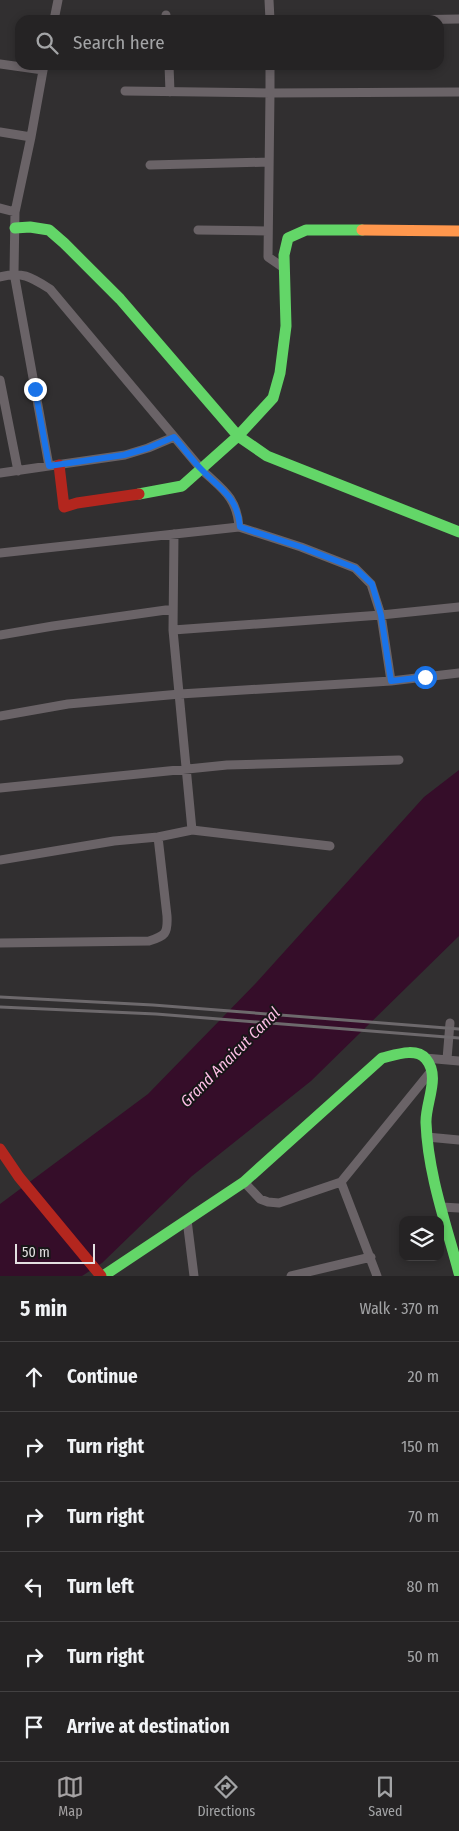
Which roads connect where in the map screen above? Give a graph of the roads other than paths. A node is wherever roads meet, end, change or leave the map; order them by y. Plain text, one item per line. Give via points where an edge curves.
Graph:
1 (58, 0) edge
2 (270, 0) edge
3 (55, 15) edge
4 (270, 15) edge
5 (444, 19) edge
6 (459, 19) edge
7 (0, 64) edge
8 (15, 65) edge
9 (44, 70) edge
10 (169, 70) edge
11 (270, 70) edge
12 (125, 90) dead end
13 (170, 92) junction
14 (459, 92) edge
15 (270, 94) junction
16 (0, 132) edge
17 (32, 137) junction
18 (269, 162) junction
19 (150, 165) dead end
20 (0, 208) edge
21 (15, 212) junction
22 (15, 228) junction
23 (198, 230) dead end
24 (268, 231) junction
25 (459, 231) edge
26 (284, 268) junction
27 (14, 274) junction
28 (0, 277) edge
29 (0, 380) edge
30 (238, 436) junction
31 (174, 437) junction
32 (54, 466) junction
33 (202, 470) junction
34 (18, 471) junction
35 (0, 473) edge
36 (240, 527) junction
37 (459, 532) edge
38 (174, 534) junction
39 (0, 553) edge
40 (459, 607) edge
41 (173, 609) junction
42 (381, 615) junction
43 (173, 630) junction
44 (0, 635) edge
45 (459, 673) edge
46 (391, 681) junction
47 (180, 694) junction
48 (0, 716) edge
49 (398, 760) dead end
50 (187, 768) junction
51 (0, 788) edge
52 (192, 830) junction
53 (158, 837) junction
54 (330, 846) dead end
55 (0, 860) edge
56 (0, 943) edge
57 (450, 1023) dead end
58 (425, 1058) junction
59 (447, 1059) junction
60 (459, 1060) edge
61 (432, 1070) junction
62 (427, 1137) junction
63 (459, 1140) edge
64 (0, 1149) edge
65 (244, 1182) junction
66 (341, 1182) junction
67 (442, 1207) junction
68 (459, 1208) edge
69 (187, 1220) junction
70 (371, 1257) junction
71 (459, 1273) edge
72 (98, 1275) edge
73 (194, 1276) edge
74 (290, 1276) edge
75 (377, 1276) edge

1 - 3 street
2 - 4 street
5 - 6 street
7 - 8 street
9 - 17 street
10 - 13 street
11 - 15 street
12 - 13 street
13 - 15 street
14 - 15 street
15 - 18 street
16 - 17 street
17 - 21 street
18 - 19 street
18 - 24 street
20 - 21 street
21 - 22 street
22 - 27 street
22 - 30 street via 48,230 64,243 120,299
23 - 24 street
24 - 26 street via 268,257
25 - 26 street via 306,230 288,238
26 - 30 street via 286,326 280,373 273,398
27 - 28 street
27 - 31 street via 30,277 50,289
27 - 32 street
29 - 34 street
30 - 33 street
30 - 37 street via 267,456
31 - 32 street via 124,455
31 - 33 street
32 - 33 street via 64,507 182,486
32 - 34 street
33 - 36 street via 230,496
34 - 35 street
36 - 38 street
36 - 42 street via 355,568 372,584
38 - 39 street
38 - 41 street
40 - 42 street
41 - 43 street
41 - 44 street
42 - 43 street
42 - 46 street
43 - 47 street
45 - 46 street
46 - 47 street
47 - 48 street via 68,704
47 - 50 street
49 - 50 street
50 - 51 street
50 - 52 street
52 - 53 street
52 - 54 street
53 - 55 street
53 - 56 street via 168,929 162,938 148,941
57 - 59 street
58 - 59 street
58 - 61 street
58 - 65 street via 415,1053 382,1058
59 - 60 street
61 - 62 street
61 - 66 street
62 - 63 street
62 - 67 street
64 - 72 street
65 - 66 street via 260,1199 279,1202
65 - 69 street
66 - 70 street
67 - 68 street
67 - 71 street
69 - 72 street
69 - 73 street
70 - 74 street
70 - 75 street

